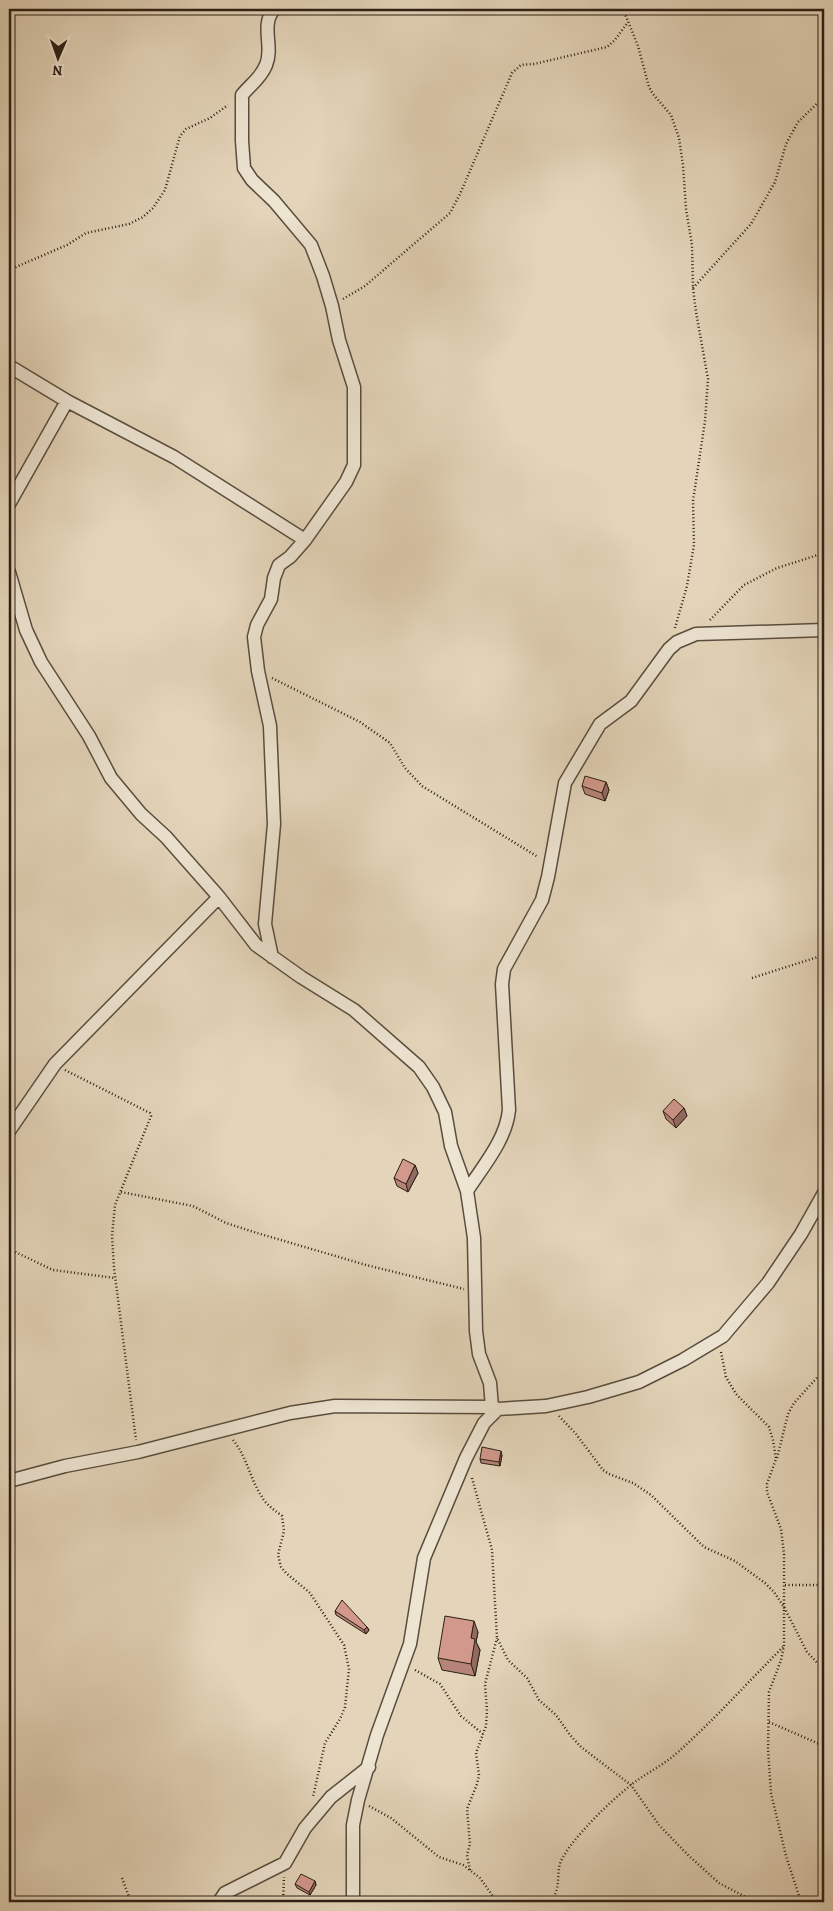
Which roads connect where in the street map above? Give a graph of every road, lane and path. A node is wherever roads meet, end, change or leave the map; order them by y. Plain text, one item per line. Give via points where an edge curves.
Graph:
1 (274, 9) edge
2 (623, 9) edge
3 (628, 22) junction
4 (242, 95) junction
5 (824, 97) edge
6 (9, 270) edge
7 (693, 288) junction
8 (332, 306) junction
9 (9, 366) edge
10 (67, 402) junction
11 (9, 504) edge
12 (305, 540) junction
13 (824, 553) edge
14 (9, 572) edge
15 (824, 630) edge
16 (696, 634) junction
17 (669, 649) junction
18 (258, 671) junction
19 (550, 864) junction
20 (218, 897) junction
21 (824, 955) edge
22 (272, 957) junction
23 (752, 978) dead end
24 (55, 1064) junction
25 (9, 1131) edge
26 (467, 1191) junction
27 (121, 1192) junction
28 (824, 1192) edge
29 (9, 1249) edge
30 (115, 1278) junction
31 (475, 1291) junction
32 (723, 1336) junction
33 (824, 1370) edge
34 (546, 1406) junction
35 (495, 1408) junction
36 (224, 1430) junction
37 (138, 1452) junction
38 (466, 1458) junction
39 (776, 1459) junction
40 (9, 1481) edge
41 (785, 1585) junction
42 (824, 1585) edge
43 (784, 1607) junction
44 (497, 1638) junction
45 (784, 1646) junction
46 (403, 1663) junction
47 (824, 1670) edge
48 (769, 1722) junction
49 (483, 1734) junction
50 (824, 1746) edge
51 (368, 1767) junction
52 (631, 1785) junction
53 (358, 1800) junction
54 (311, 1802) dead end
55 (285, 1863) junction
56 (470, 1870) junction
57 (122, 1878) dead end
58 (494, 1898) junction
59 (131, 1902) edge
60 (218, 1902) edge
61 (283, 1902) edge
62 (353, 1902) edge
63 (434, 1902) edge
64 (451, 1902) edge
65 (485, 1902) edge
66 (497, 1902) edge
67 (548, 1902) edge
68 (755, 1902) edge
69 (801, 1902) edge

1 - 4 street via 267,23 269,53 266,65
2 - 3 path
3 - 7 path via 649,87 670,115 679,138 692,245
3 - 8 path via 607,47 516,68 450,213 365,286
4 - 6 path via 210,118 186,128 180,136 165,190 143,217 129,224 86,233 67,245
4 - 8 street via 244,168 311,245
5 - 7 path via 798,122 786,144 775,182 751,224
7 - 17 path via 708,379 693,501 694,545 687,586
8 - 12 street via 354,387 354,465 346,482
9 - 10 street
10 - 11 street
10 - 12 street via 174,457
12 - 18 street via 279,565 270,600 257,625 254,637
13 - 16 path via 777,568 744,585
14 - 20 street via 26,630 41,662 89,736 111,778
15 - 16 street
16 - 17 street
17 - 19 street via 631,701 600,724 565,783
18 - 19 path via 360,722 390,743 422,786
18 - 22 street via 270,726 274,824 265,924
19 - 26 street via 542,900 504,969 508,1124
20 - 22 street via 256,945
20 - 24 street
21 - 23 path
22 - 26 street via 354,1010 419,1067 445,1112 451,1146
24 - 25 street
24 - 27 path via 150,1113 152,1119
26 - 31 street via 474,1238
27 - 30 path via 115,1205 112,1236
27 - 31 path via 193,1206 226,1223 257,1233 366,1265
28 - 32 street via 768,1283
29 - 30 path via 53,1270
30 - 37 path
31 - 35 street via 479,1354
32 - 34 street via 638,1382
32 - 39 path via 720,1349 726,1377 736,1394 769,1427
33 - 39 path via 794,1402
34 - 35 street
34 - 43 path via 576,1434 603,1470 651,1494 704,1547 734,1562 765,1584
35 - 36 street via 334,1406 290,1413
35 - 38 street
36 - 37 street
36 - 54 path via 239,1447 262,1498 282,1516 284,1531 278,1555 281,1567 310,1594 344,1645 349,1670 345,1707 325,1742
37 - 40 street
38 - 44 path via 492,1550
38 - 46 street via 424,1558 410,1644
39 - 41 path via 767,1492 781,1529
41 - 42 path
41 - 43 path
43 - 45 path
43 - 47 path via 807,1652
44 - 49 path via 484,1684 487,1712
44 - 52 path via 508,1660 527,1678 538,1700 556,1715 581,1747
45 - 48 path via 769,1692
45 - 52 path via 676,1754
46 - 49 path via 440,1684 461,1716
46 - 51 street
48 - 50 path
48 - 69 path via 771,1793
49 - 56 path via 476,1753 479,1776 467,1809
51 - 53 street
51 - 55 street via 331,1797 305,1828
52 - 67 path via 609,1803 569,1848 558,1871 557,1893
52 - 68 path via 659,1825 688,1855 719,1883
53 - 56 path via 391,1818 439,1857
53 - 62 street via 353,1825
55 - 60 street via 225,1893
55 - 61 path
56 - 58 path
57 - 59 path
58 - 65 path
58 - 66 path
63 - 64 path via 442,1898

